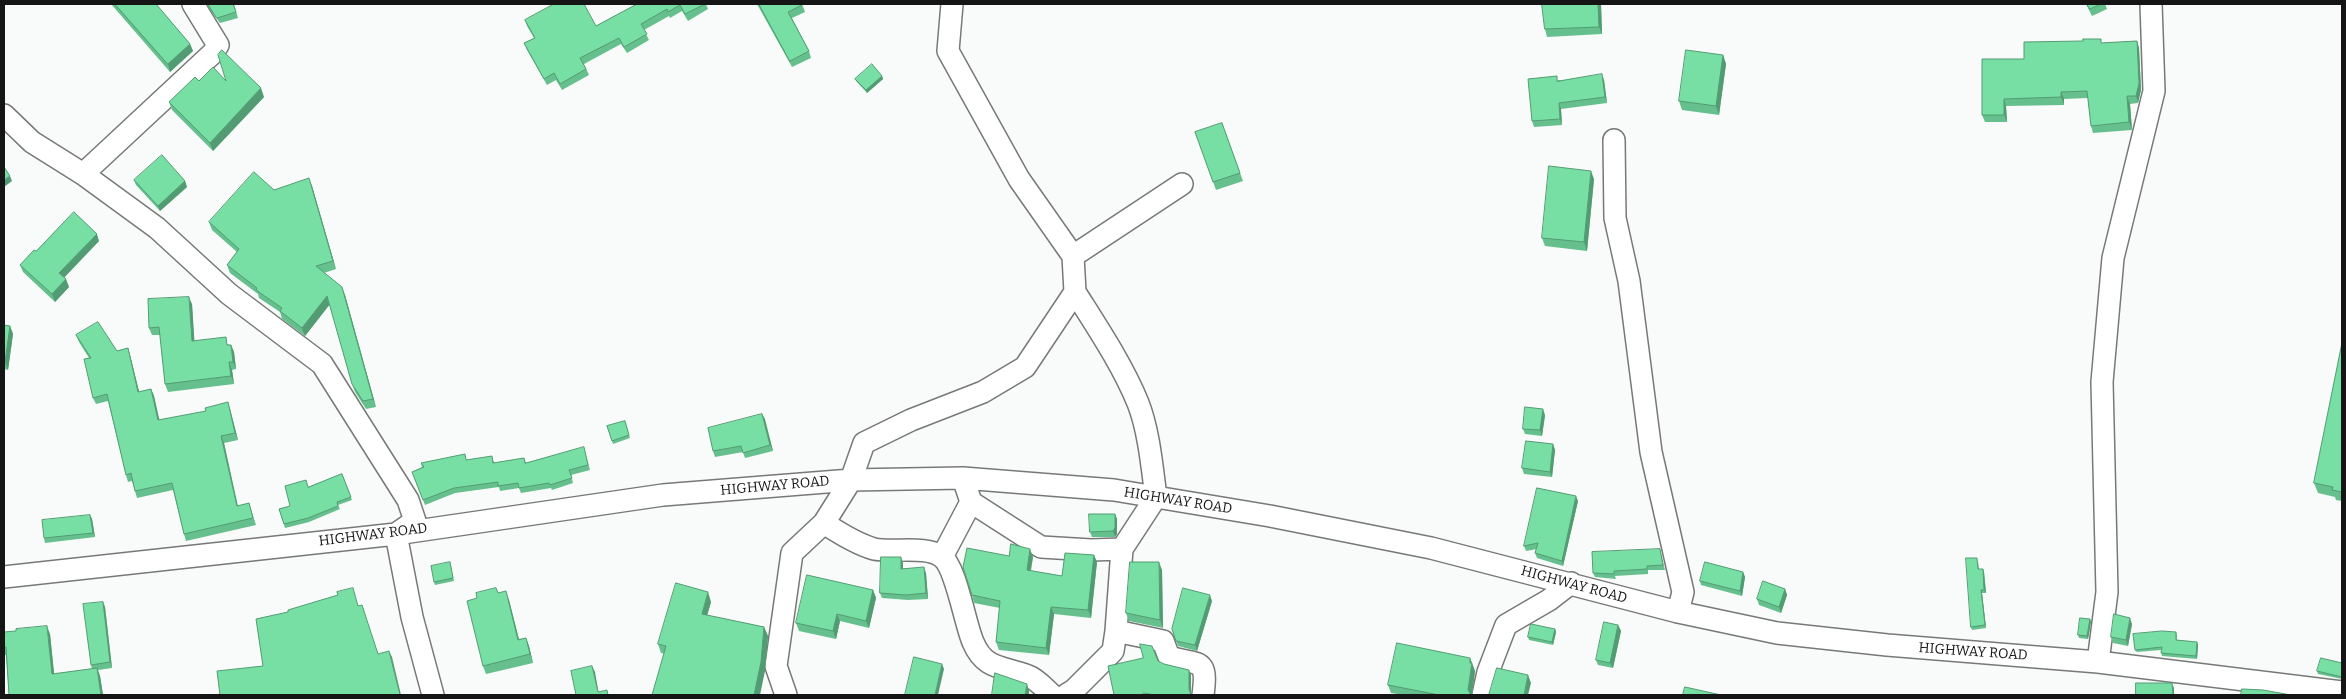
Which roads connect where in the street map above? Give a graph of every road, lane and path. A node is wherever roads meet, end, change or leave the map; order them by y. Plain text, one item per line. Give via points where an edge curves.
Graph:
1 (193, 4) edge
2 (952, 4) edge
3 (2151, 4) edge
4 (4, 115) edge
5 (1614, 140) dead end
6 (83, 174) junction
7 (1182, 184) dead end
8 (1073, 256) junction
9 (1075, 292) junction
10 (963, 478) junction
11 (851, 480) junction
12 (1156, 497) junction
13 (971, 502) junction
14 (824, 523) junction
15 (396, 534) junction
16 (1122, 549) junction
17 (942, 557) junction
18 (4, 577) edge
19 (1571, 584) junction
20 (1678, 612) junction
21 (1116, 631) junction
22 (2098, 662) junction
23 (2342, 692) edge
24 (433, 695) edge
25 (786, 695) edge
26 (1052, 695) edge
27 (1066, 695) edge
28 (1203, 695) edge
29 (1483, 695) edge

1 - 6 street via 218,45 213,53
2 - 8 street via 948,51 1019,179
3 - 22 street via 2154,91 2113,258 2103,372 2107,592
4 - 6 street via 32,142
5 - 20 street via 1615,218 1628,281 1651,452 1683,592
6 - 15 street via 157,228 229,294 322,364 408,500 415,521
7 - 8 street
8 - 9 street
9 - 11 street via 1025,367 983,392 910,420 864,444
9 - 12 street via 1138,403 1152,461
10 - 11 street, HIGHWAY ROAD
10 - 12 street, HIGHWAY ROAD via 1114,490
10 - 13 street
11 - 14 street
11 - 15 street, HIGHWAY ROAD via 663,495
12 - 16 street
12 - 19 street, HIGHWAY ROAD via 1431,548
13 - 16 street via 1041,547
13 - 17 street
14 - 17 street via 874,549 927,552
14 - 25 street via 792,553 776,666
15 - 18 street, HIGHWAY ROAD
15 - 24 street via 412,617
16 - 21 street
17 - 26 street via 950,568 973,644 985,662 1030,676
19 - 20 street, HIGHWAY ROAD
19 - 29 street via 1506,625
20 - 22 street, HIGHWAY ROAD via 1777,633
21 - 27 street via 1112,651
21 - 28 street via 1163,641 1169,657 1196,662 1206,677
22 - 23 street, HIGHWAY ROAD

